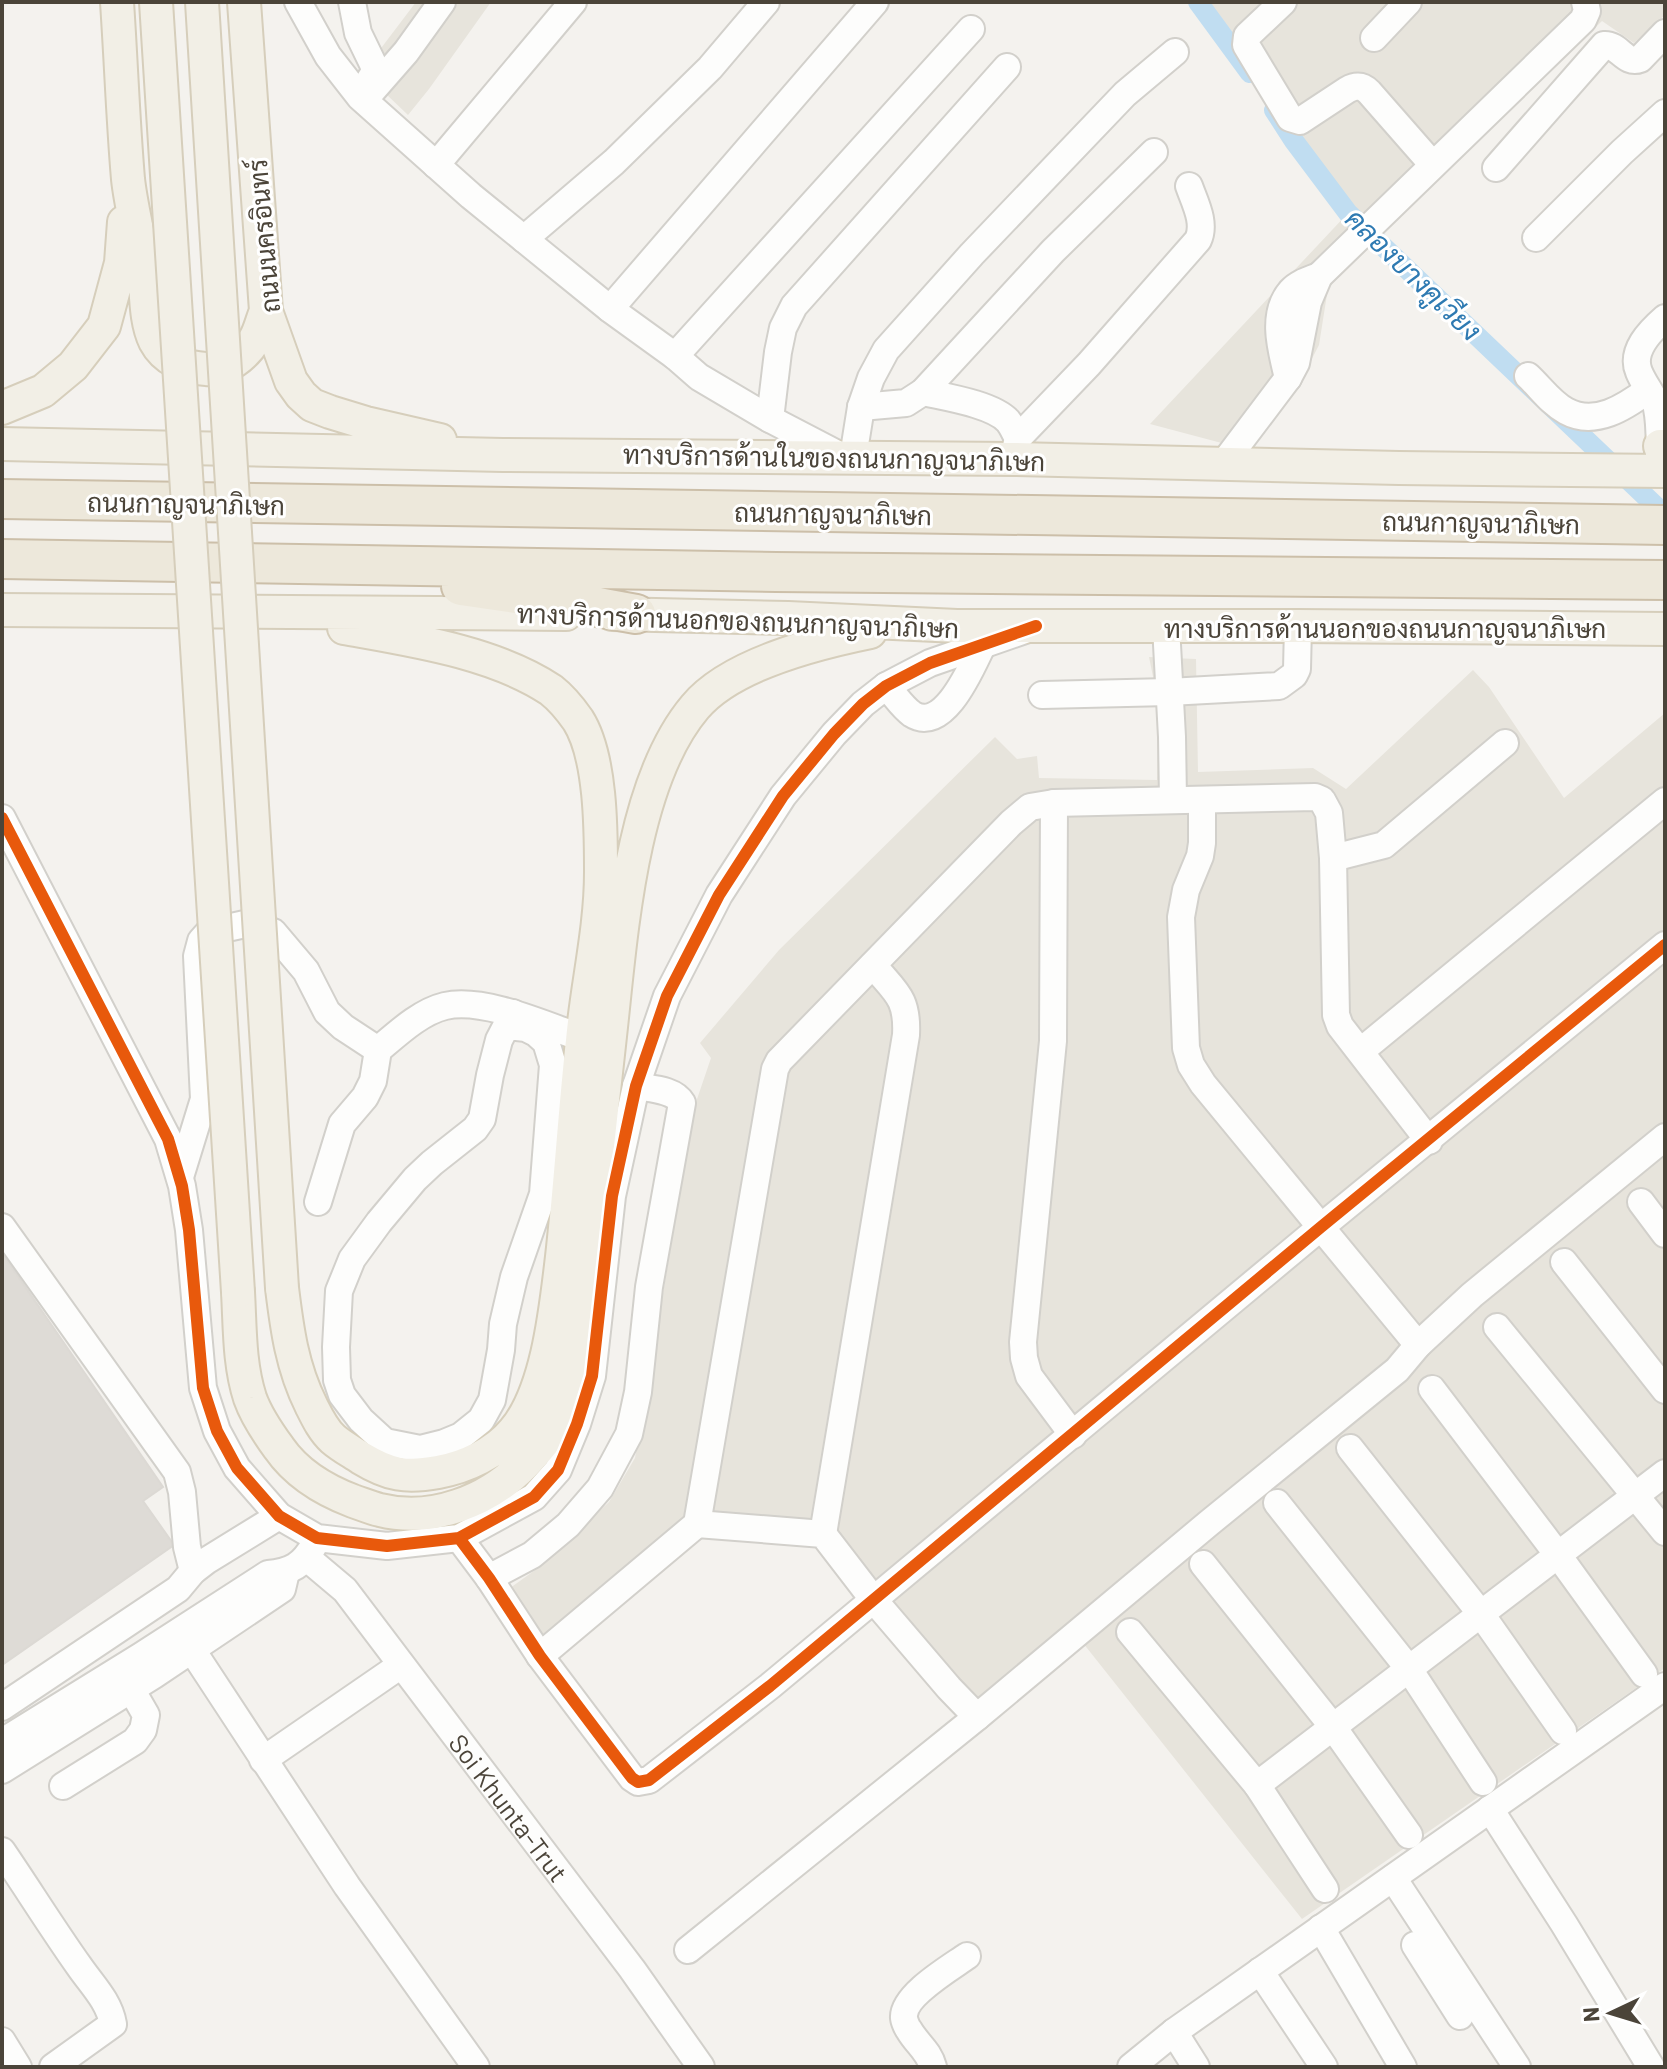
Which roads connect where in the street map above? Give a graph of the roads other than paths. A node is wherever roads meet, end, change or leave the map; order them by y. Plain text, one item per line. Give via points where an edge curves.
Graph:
1 (117, 2) edge
2 (156, 2) edge
3 (202, 2) edge
4 (244, 2) edge
5 (352, 2) edge
6 (442, 2) edge
7 (573, 2) edge
8 (766, 2) edge
9 (875, 2) edge
10 (1283, 2) edge
11 (1585, 2) edge
12 (301, 3) edge
13 (1395, 7) edge
14 (971, 29) dead end
15 (1665, 33) edge
16 (1374, 38) dead end
17 (1175, 52) dead end
18 (1007, 67) dead end
19 (362, 99) junction
20 (1665, 113) edge
21 (1154, 152) dead end
22 (436, 165) junction
23 (1433, 165) junction
24 (1496, 168) dead end
25 (129, 182) junction
26 (1189, 186) dead end
27 (1536, 238) dead end
28 (524, 239) junction
29 (610, 309) junction
30 (266, 311) junction
31 (1665, 318) edge
32 (675, 356) junction
33 (1528, 376) dead end
34 (923, 392) junction
35 (1657, 402) edge
36 (861, 407) junction
37 (2, 408) edge
38 (770, 419) junction
39 (2, 444) edge
40 (1016, 448) junction
41 (503, 455) junction
42 (1664, 455) edge
43 (848, 457) junction
44 (1223, 464) junction
45 (2, 499) edge
46 (1665, 525) edge
47 (2, 559) edge
48 (377, 565) junction
49 (1665, 580) edge
50 (2, 610) edge
51 (266, 613) junction
52 (636, 614) junction
53 (908, 624) junction
54 (1036, 626) junction
55 (1166, 626) junction
56 (1298, 626) junction
57 (1665, 629) edge
58 (982, 646) junction
59 (886, 686) junction
60 (1169, 692) junction
61 (1042, 695) dead end
62 (1505, 743) dead end
63 (1173, 799) junction
64 (1202, 800) junction
65 (1665, 801) edge
66 (1054, 803) junction
67 (2, 818) edge
68 (1333, 858) junction
69 (1665, 945) edge
70 (873, 965) junction
71 (510, 1019) junction
72 (582, 1038) junction
73 (378, 1050) junction
74 (1361, 1051) junction
75 (636, 1086) junction
76 (1665, 1137) edge
77 (1429, 1141) junction
78 (180, 1177) junction
79 (318, 1202) dead end
80 (1641, 1202) dead end
81 (2, 1227) edge
82 (1321, 1227) junction
83 (1665, 1234) edge
84 (1564, 1262) dead end
85 (1497, 1327) dead end
86 (1418, 1345) junction
87 (1432, 1389) dead end
88 (1665, 1390) edge
89 (1073, 1435) junction
90 (1350, 1448) dead end
91 (1665, 1473) edge
92 (1635, 1496) junction
93 (1277, 1503) dead end
94 (279, 1516) junction
95 (697, 1524) junction
96 (1665, 1532) edge
97 (823, 1534) junction
98 (459, 1538) junction
99 (1558, 1555) junction
100 (304, 1556) junction
101 (1203, 1564) dead end
102 (193, 1571) junction
103 (489, 1578) junction
104 (873, 1599) junction
105 (1481, 1614) junction
106 (1130, 1632) dead end
107 (192, 1650) junction
108 (540, 1656) junction
109 (401, 1665) junction
110 (1409, 1669) junction
111 (1655, 1680) edge
112 (131, 1689) junction
113 (2, 1707) edge
114 (977, 1717) junction
115 (1333, 1727) junction
116 (1563, 1731) dead end
117 (2, 1742) edge
118 (263, 1760) junction
119 (2, 1770) edge
120 (1483, 1782) dead end
121 (1257, 1785) junction
122 (63, 1786) dead end
123 (1490, 1809) junction
124 (1409, 1835) dead end
125 (2, 1851) edge
126 (1386, 1883) junction
127 (1325, 1889) dead end
128 (1321, 1928) junction
129 (688, 1950) dead end
130 (967, 1956) dead end
131 (1260, 1971) junction
132 (1460, 2016) dead end
133 (1168, 2037) junction
134 (2, 2041) edge
135 (18, 2067) edge
136 (53, 2067) edge
137 (476, 2067) edge
138 (701, 2067) edge
139 (933, 2067) edge
140 (1131, 2067) edge
141 (1180, 2067) edge
142 (1196, 2067) edge
143 (1324, 2067) edge
144 (1403, 2067) edge
145 (1517, 2067) edge
146 (1651, 2067) edge

1 - 25 main road
2 - 53 main road, bridge via 242,1364 251,1400 281,1451 315,1483 380,1510 428,1513 477,1499 507,1481 549,1435 563,1403 577,1341 630,881 644,811 662,763 696,706 741,672 846,637
3 - 72 main road, bridge via 282,1288 300,1383 331,1437 366,1461 406,1476 451,1470 494,1449 527,1409 556,1315
4 - 30 main road, ถนนนครอินทร์
5 - 19 street via 358,33 374,66
6 - 19 street via 406,52
7 - 22 street
8 - 28 street via 699,79
9 - 29 street
10 - 23 street via 1245,41 1290,118 1300,121 1361,86
11 - 23 street via 1583,20
12 - 19 street via 328,56
13 - 16 street
14 - 32 street
15 - 24 street via 1634,61 1604,45
17 - 36 street via 1125,94 886,350
18 - 38 street via 794,306 780,340
19 - 22 street
20 - 27 street
21 - 34 street via 1053,251
22 - 28 street
23 - 44 street via 1326,268 1292,289 1280,312 1288,378
25 - 30 main road via 149,324 163,352 190,368 232,364 256,338
25 - 37 main road via 121,263 104,326 73,366 43,391
26 - 40 street via 1201,225 1198,240
28 - 29 street
29 - 32 street
30 - 41 main road, ถนนนครอินทร์ via 291,381 312,405
31 - 35 street via 1641,344 1636,363
32 - 38 street via 699,377
33 - 35 street via 1564,410 1579,416
34 - 36 street via 906,403
34 - 40 street via 999,414 1008,421
35 - 42 street
36 - 43 street
38 - 43 street
39 - 41 main road, ทางบริการด้านในของถนนกาญจนาภิเษก
40 - 43 main road, ทางบริการด้านในของถนนกาญจนาภิเษก
40 - 44 main road, ทางบริการด้านในของถนนกาญจนาภิเษก
41 - 43 main road, ทางบริการด้านในของถนนกาญจนาภิเษก
42 - 44 main road, ทางบริการด้านในของถนนกาญจนาภิเษก via 1399,468
45 - 46 highway, ถนนกาญจนาภิเษก
47 - 48 highway, ถนนกาญจนาภิเษก
48 - 49 highway, ถนนกาญจนาภิเษก
48 - 52 highway via 467,587
50 - 51 main road, ทางบริการด้านนอกของถนนกาญจนาภิเษก
51 - 52 main road, ทางบริการด้านนอกของถนนกาญจนาภิเษก
51 - 72 main road via 479,657 519,671 554,692 579,722 593,758 600,807 601,877
52 - 53 main road, ทางบริการด้านนอกของถนนกาญจนาภิเษก
53 - 54 main road, ทางบริการด้านนอกของถนนกาญจนาภิเษก
54 - 55 main road, ทางบริการด้านนอกของถนนกาญจนาภิเษก
54 - 58 street
55 - 56 main road, ทางบริการด้านนอกของถนนกาญจนาภิเษก
55 - 60 street
56 - 57 main road, ทางบริการด้านนอกของถนนกาญจนาภิเษก
56 - 60 street via 1297,669 1279,686
58 - 59 street via 930,663
58 - 59 street via 958,693 938,713 912,713
59 - 75 street via 834,734 783,796 719,895 667,996
60 - 61 street
60 - 63 street
62 - 68 street via 1384,845
63 - 64 street
63 - 66 street
64 - 68 street via 1322,800 1329,813
64 - 82 street via 1200,856 1181,917 1186,1048 1203,1084
65 - 74 street
66 - 70 street via 1021,813
66 - 89 street via 1053,1041 1023,1342 1029,1376
67 - 78 street via 168,1139
68 - 74 street via 1336,1015
69 - 77 street
70 - 95 street via 787,1050 775,1069
70 - 97 street via 903,1000 906,1035
71 - 71 street via 496,1051 482,1119 415,1179 379,1222 352,1259 339,1291 337,1380 361,1420 385,1442 420,1449 444,1443 481,1420 492,1400 514,1277 543,1194 553,1065 546,1042
71 - 72 street
71 - 73 street via 468,1004 445,1006
73 - 78 street via 327,1012 306,971 273,932 245,924 209,932 197,956 204,1099
73 - 79 street via 373,1081 342,1124
74 - 77 street
75 - 98 street via 612,1196 592,1376 577,1424 558,1470 534,1497
75 - 103 street via 674,1094 682,1103 629,1434 600,1488 568,1525 532,1555
76 - 86 street
77 - 82 street
78 - 94 street via 203,1388 237,1468
80 - 83 street
81 - 102 street via 177,1472
82 - 86 street
82 - 89 street
84 - 88 street
85 - 92 street
86 - 114 street via 1397,1370
87 - 99 street
89 - 104 street
90 - 105 street
91 - 92 street
92 - 96 street
92 - 99 street
93 - 110 street
94 - 100 street
94 - 102 street
95 - 97 street
95 - 108 street
97 - 104 street
98 - 100 street
98 - 103 street
99 - 105 street
99 - 111 street
100 - 107 street via 282,1589
100 - 109 street, Soi Khunta-Trut via 345,1590
100 - 117 street
101 - 115 street
102 - 113 street via 178,1589
103 - 108 street
104 - 108 street via 770,1686 644,1781 632,1778
104 - 114 street
105 - 110 street
105 - 116 street
106 - 121 street
107 - 112 street
107 - 118 street
109 - 118 street
109 - 138 street, Soi Khunta-Trut
110 - 115 street
110 - 120 street
111 - 123 street
112 - 119 street
112 - 122 street via 146,1715 143,1730 135,1741
114 - 129 street
115 - 121 street
115 - 124 street
118 - 137 street
121 - 127 street
123 - 126 street
123 - 146 street
125 - 136 street via 112,2016 113,2024
126 - 128 street
126 - 132 street
126 - 145 street
128 - 131 street
128 - 144 street
130 - 139 street via 919,1991 905,2009 907,2027
131 - 133 street
131 - 143 street
133 - 140 street
133 - 141 street
133 - 142 street
134 - 135 street

